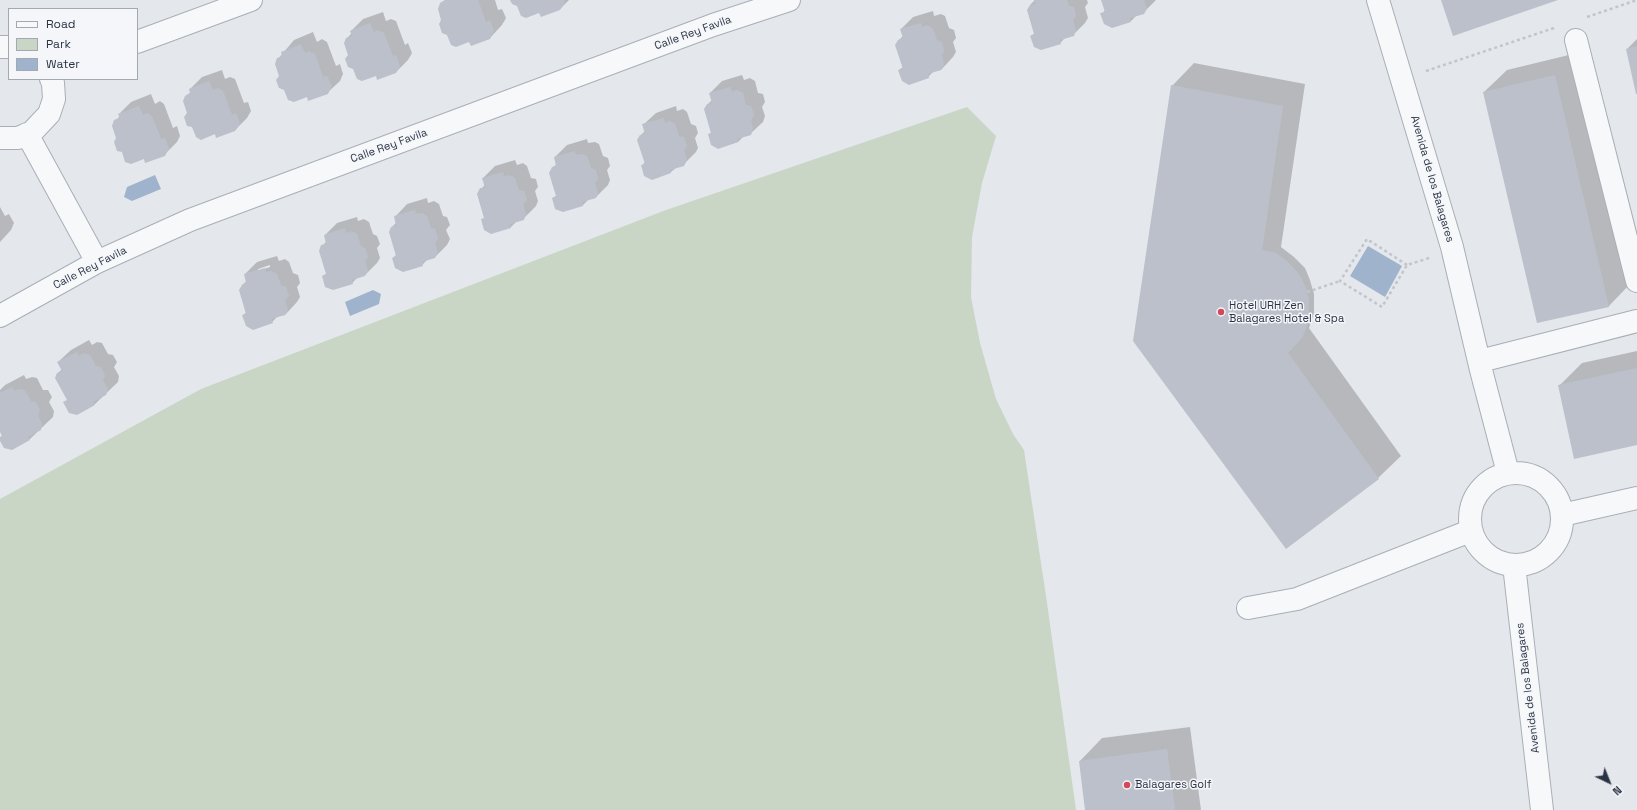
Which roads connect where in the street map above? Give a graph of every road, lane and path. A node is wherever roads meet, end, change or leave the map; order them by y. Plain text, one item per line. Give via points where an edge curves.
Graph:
1 (251, 0) edge
2 (789, 0) edge
3 (1378, 0) edge
4 (1637, 0) edge
5 (1584, 18) dead end
6 (1569, 33) joint
7 (138, 42) edge
8 (1403, 79) junction
9 (51, 80) edge
10 (27, 134) junction
11 (0, 138) edge
12 (97, 262) junction
13 (1340, 281) junction
14 (1637, 281) edge
15 (1307, 292) dead end
16 (0, 316) edge
17 (1637, 322) edge
18 (1480, 361) junction
19 (1508, 474) junction
20 (1637, 498) edge
21 (1562, 515) junction
22 (1470, 531) junction
23 (1514, 565) junction
24 (1248, 608) dead end
25 (1542, 810) edge

1 - 7 street
2 - 12 street, Calle Rey Favila via 698,31 190,220
3 - 8 street, Avenida de los Balagares
4 - 5 path
6 - 8 path
6 - 14 street
8 - 18 street, Avenida de los Balagares via 1452,248
9 - 10 street via 54,99 49,114
10 - 11 street via 18,138
10 - 12 street
12 - 16 street, Calle Rey Favila
13 - 13 path via 1367,239 1407,265 1382,307
13 - 15 path
17 - 18 street
18 - 19 street, Avenida de los Balagares
19 - 21 street via 1528,474 1545,482 1555,494
19 - 22 street via 1493,479 1479,492 1472,506
20 - 21 street
21 - 23 street via 1558,540 1541,558 1527,565
22 - 23 street via 1483,552 1496,561
22 - 24 street via 1297,598
23 - 25 street, Avenida de los Balagares

